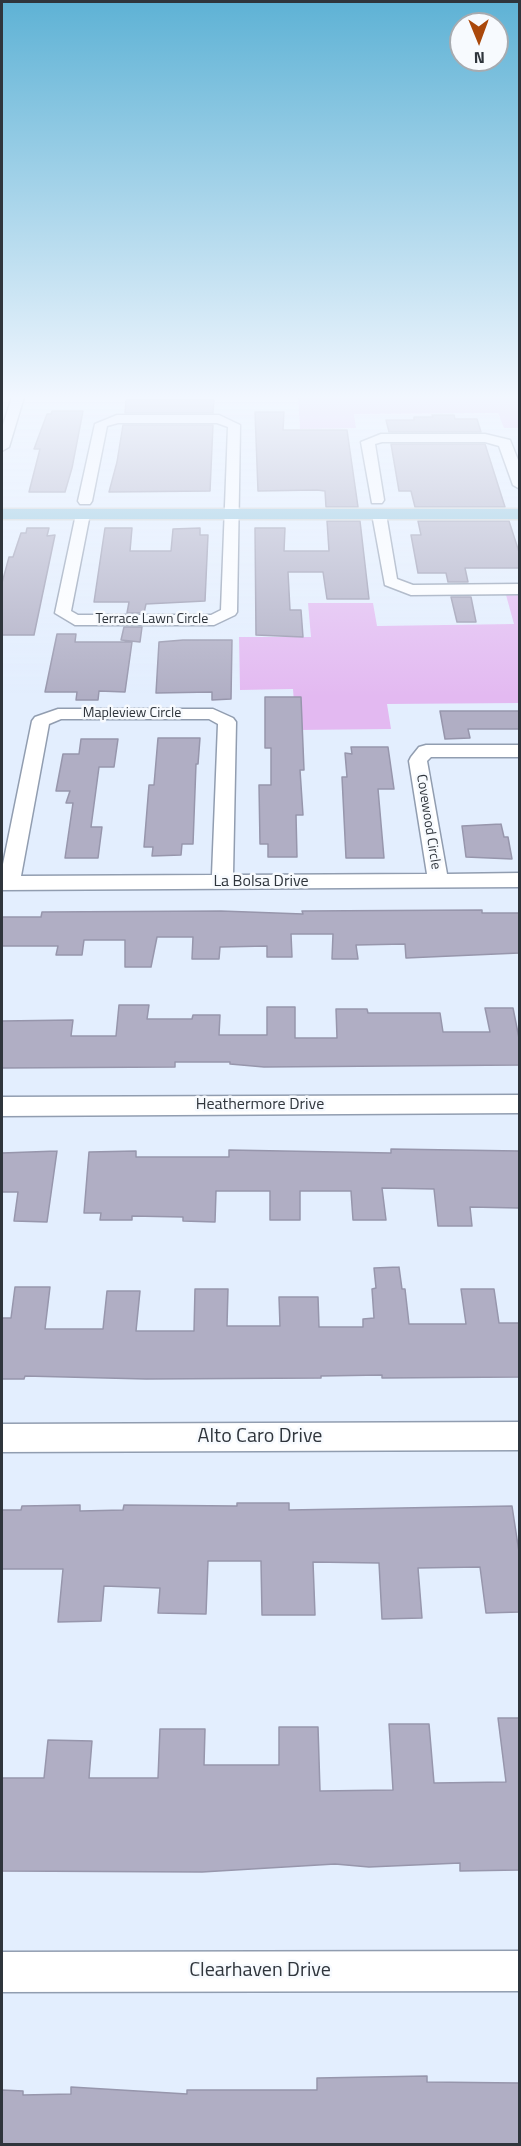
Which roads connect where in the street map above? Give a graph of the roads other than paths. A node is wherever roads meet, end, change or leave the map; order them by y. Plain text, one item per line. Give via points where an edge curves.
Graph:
1 (86, 497) edge
2 (232, 497) edge
3 (376, 497) edge
4 (519, 500) edge
5 (2, 501) edge
6 (84, 507) junction
7 (232, 507) junction
8 (378, 507) junction
9 (2, 514) edge
10 (519, 514) edge
11 (519, 589) edge
12 (519, 751) edge
13 (519, 880) edge
14 (438, 881) junction
15 (222, 882) junction
16 (5, 883) edge
17 (519, 1104) edge
18 (2, 1107) edge
19 (519, 1436) edge
20 (2, 1438) edge
21 (519, 1971) edge
22 (2, 1972) edge

1 - 6 street, Terrace Lawn Circle
2 - 7 street, Terrace Lawn Circle
3 - 8 street
4 - 8 main road
5 - 6 main road
6 - 7 main road
6 - 7 street, Terrace Lawn Circle via 63,613 75,620 214,620 229,612
6 - 9 main road
7 - 8 main road
8 - 10 main road
8 - 11 street via 390,582 411,590
12 - 14 street, Covewood Circle via 426,751 418,760
13 - 14 street, La Bolsa Drive
14 - 15 street, La Bolsa Drive
15 - 16 street, La Bolsa Drive
15 - 16 street, Mapleview Circle via 227,722 213,714 57,714 41,721
17 - 18 street, Heathermore Drive
19 - 20 street, Alto Caro Drive
21 - 22 street, Clearhaven Drive

